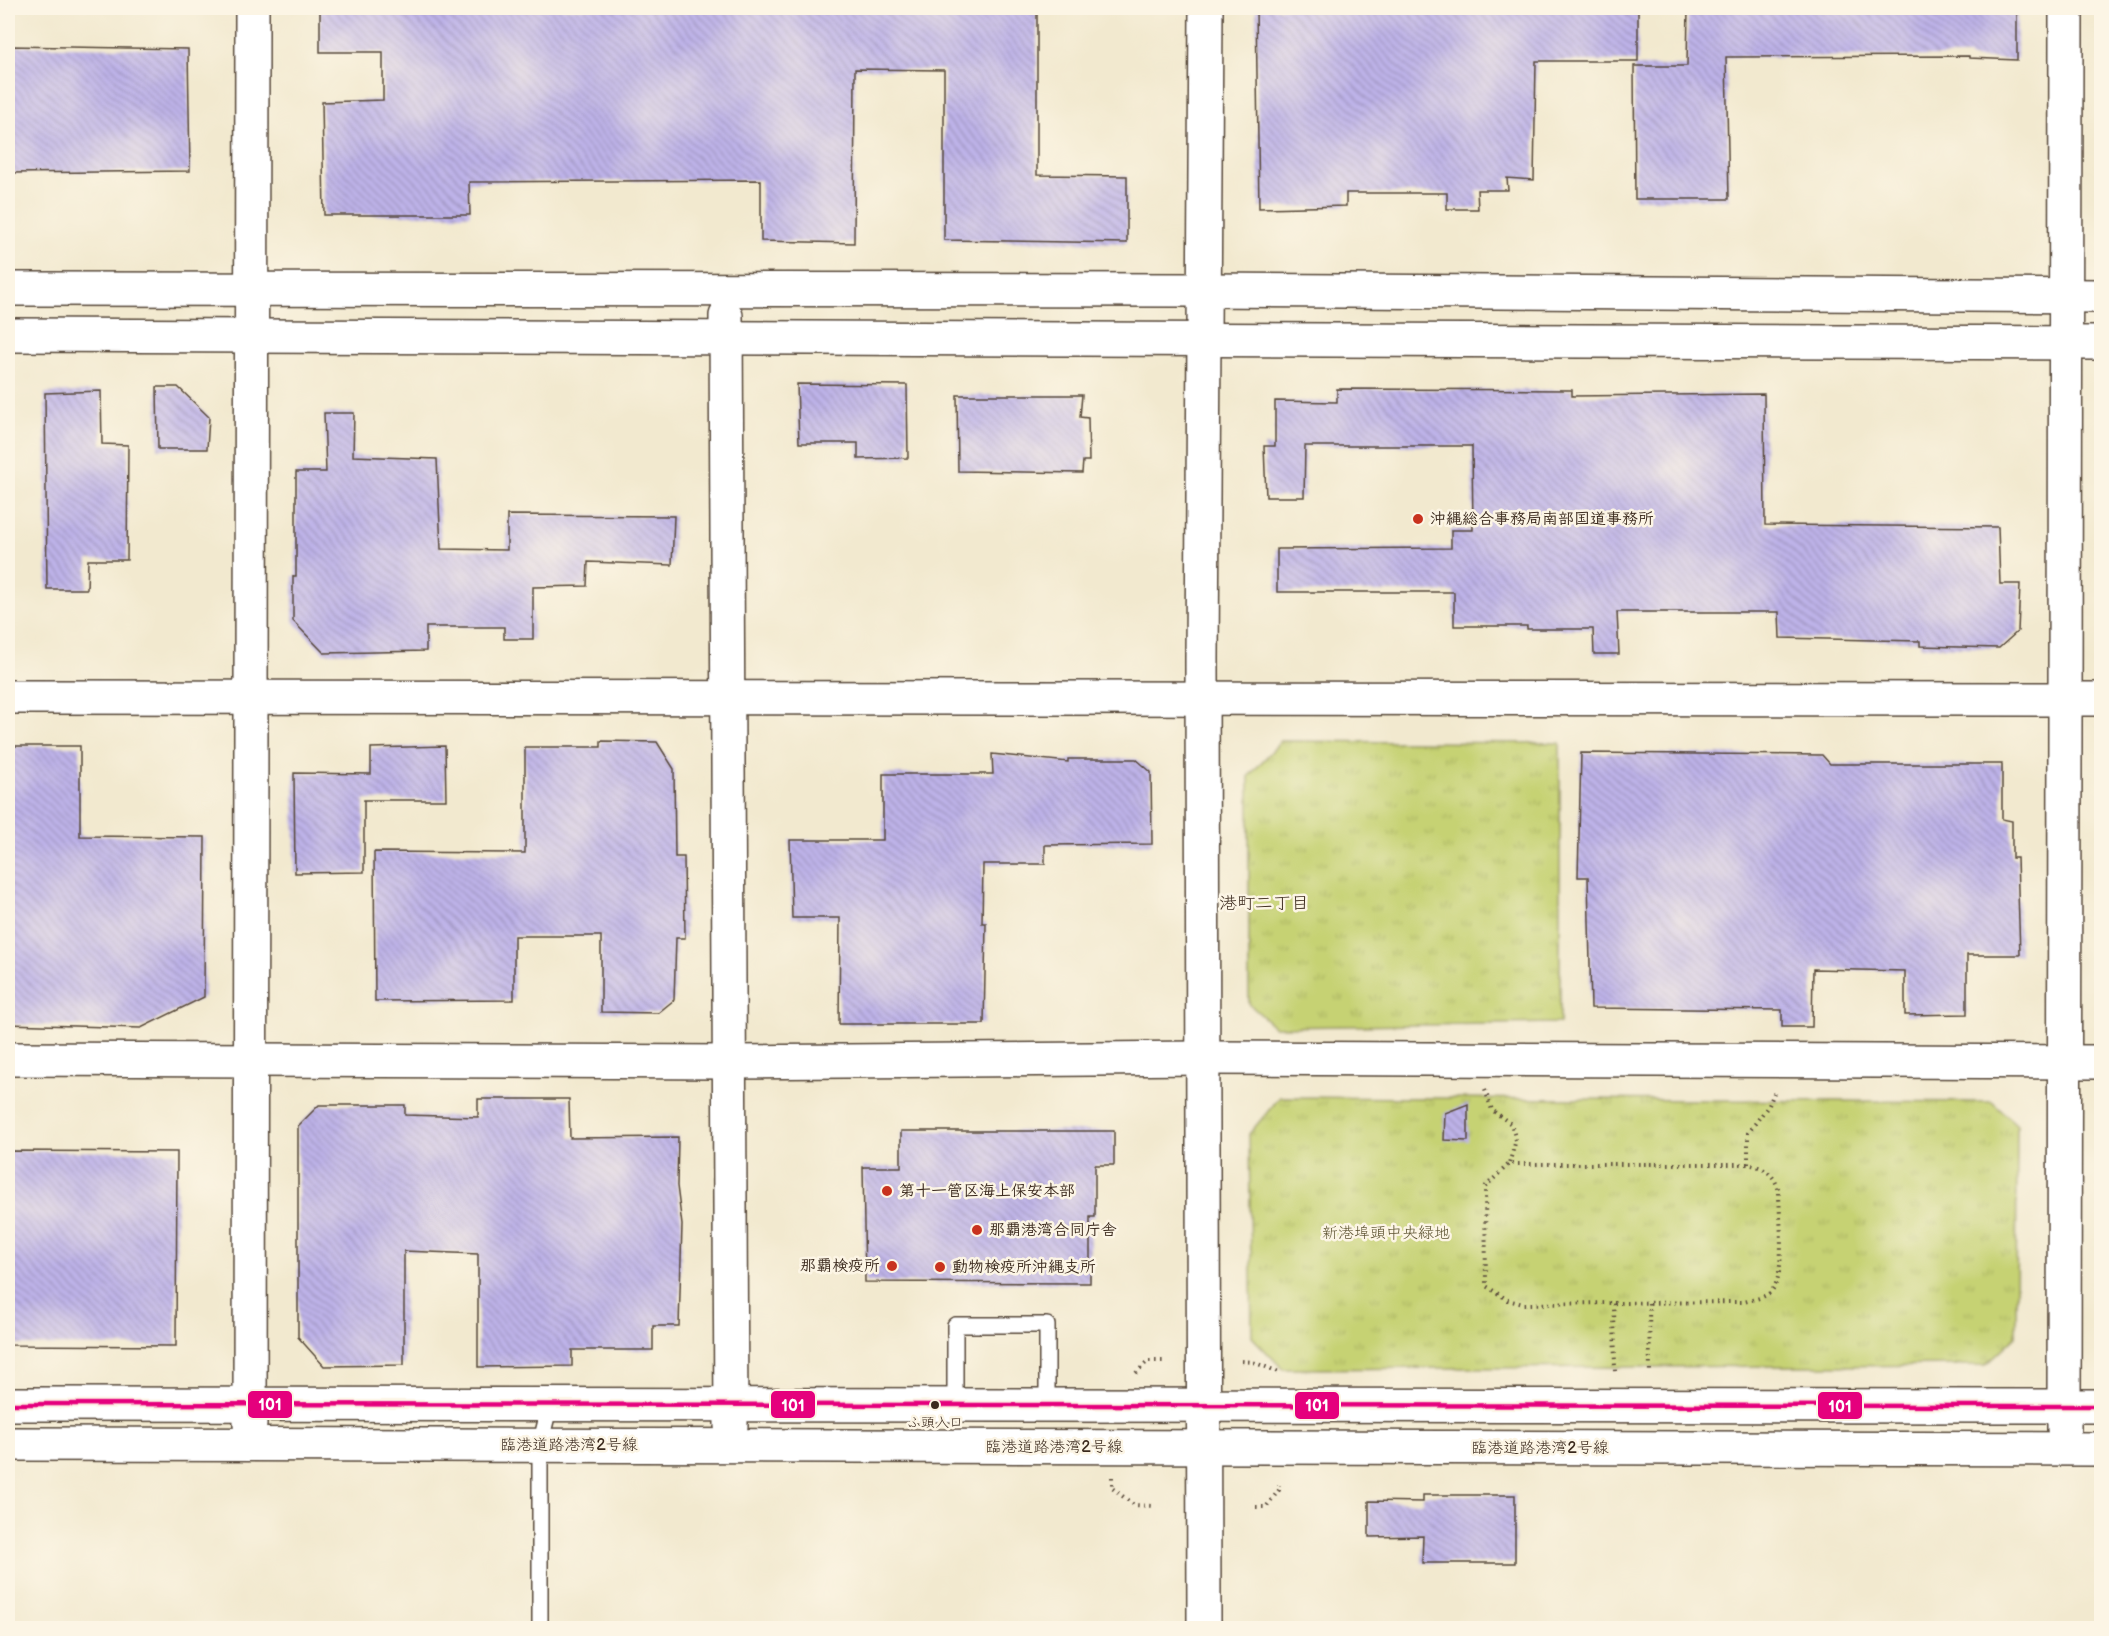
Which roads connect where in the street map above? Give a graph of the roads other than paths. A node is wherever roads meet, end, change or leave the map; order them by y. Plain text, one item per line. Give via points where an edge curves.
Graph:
1 (252, 8) edge
2 (1206, 8) edge
3 (2066, 8) edge
4 (253, 288) junction
5 (8, 289) edge
6 (726, 290) junction
7 (1204, 290) junction
8 (2064, 296) junction
9 (2102, 296) edge
10 (8, 335) edge
11 (252, 336) junction
12 (726, 338) junction
13 (1204, 340) junction
14 (2064, 343) junction
15 (2102, 343) edge
16 (8, 697) edge
17 (252, 697) junction
18 (728, 698) junction
19 (1202, 698) junction
20 (2064, 699) junction
21 (2102, 699) edge
22 (1202, 1058) junction
23 (8, 1059) edge
24 (250, 1060) junction
25 (729, 1062) junction
26 (2064, 1062) junction
27 (2102, 1062) edge
28 (8, 1404) edge
29 (251, 1404) junction
30 (550, 1404) junction
31 (730, 1405) junction
32 (955, 1405) junction
33 (1047, 1405) junction
34 (1203, 1406) junction
35 (2065, 1406) junction
36 (2102, 1406) edge
37 (8, 1444) edge
38 (250, 1445) junction
39 (540, 1445) junction
40 (731, 1446) junction
41 (1203, 1447) junction
42 (2064, 1449) junction
43 (2102, 1449) edge
44 (540, 1629) edge
45 (1204, 1629) edge

1 - 4 street
2 - 7 street
3 - 8 street
4 - 5 street
4 - 6 street
4 - 11 street
6 - 7 street
6 - 12 street
7 - 8 street
7 - 13 street
8 - 9 street
8 - 14 street
10 - 11 street
11 - 12 street
11 - 17 street
12 - 13 street
12 - 18 street
13 - 14 street
13 - 19 street
14 - 15 street
14 - 20 street
16 - 17 street
17 - 18 street
17 - 24 street
18 - 19 street
18 - 25 street
19 - 20 street
19 - 22 street
20 - 21 street
20 - 26 street
22 - 25 street
22 - 26 street
22 - 34 street
23 - 24 street
24 - 25 street
24 - 29 street
25 - 31 street
26 - 27 street
26 - 35 street
28 - 29 street
29 - 30 street
29 - 38 street
30 - 31 street
30 - 39 lane
31 - 32 street
31 - 40 street
32 - 33 street
32 - 33 lane via 955,1325 1047,1326
33 - 34 street
34 - 35 street
34 - 41 street
35 - 36 street
35 - 42 street
37 - 38 street, 臨港道路港湾2号線
38 - 39 street, 臨港道路港湾2号線
39 - 40 street, 臨港道路港湾2号線
39 - 44 lane
40 - 41 street, 臨港道路港湾2号線
41 - 42 street, 臨港道路港湾2号線
41 - 45 street
42 - 43 street, 臨港道路港湾2号線

